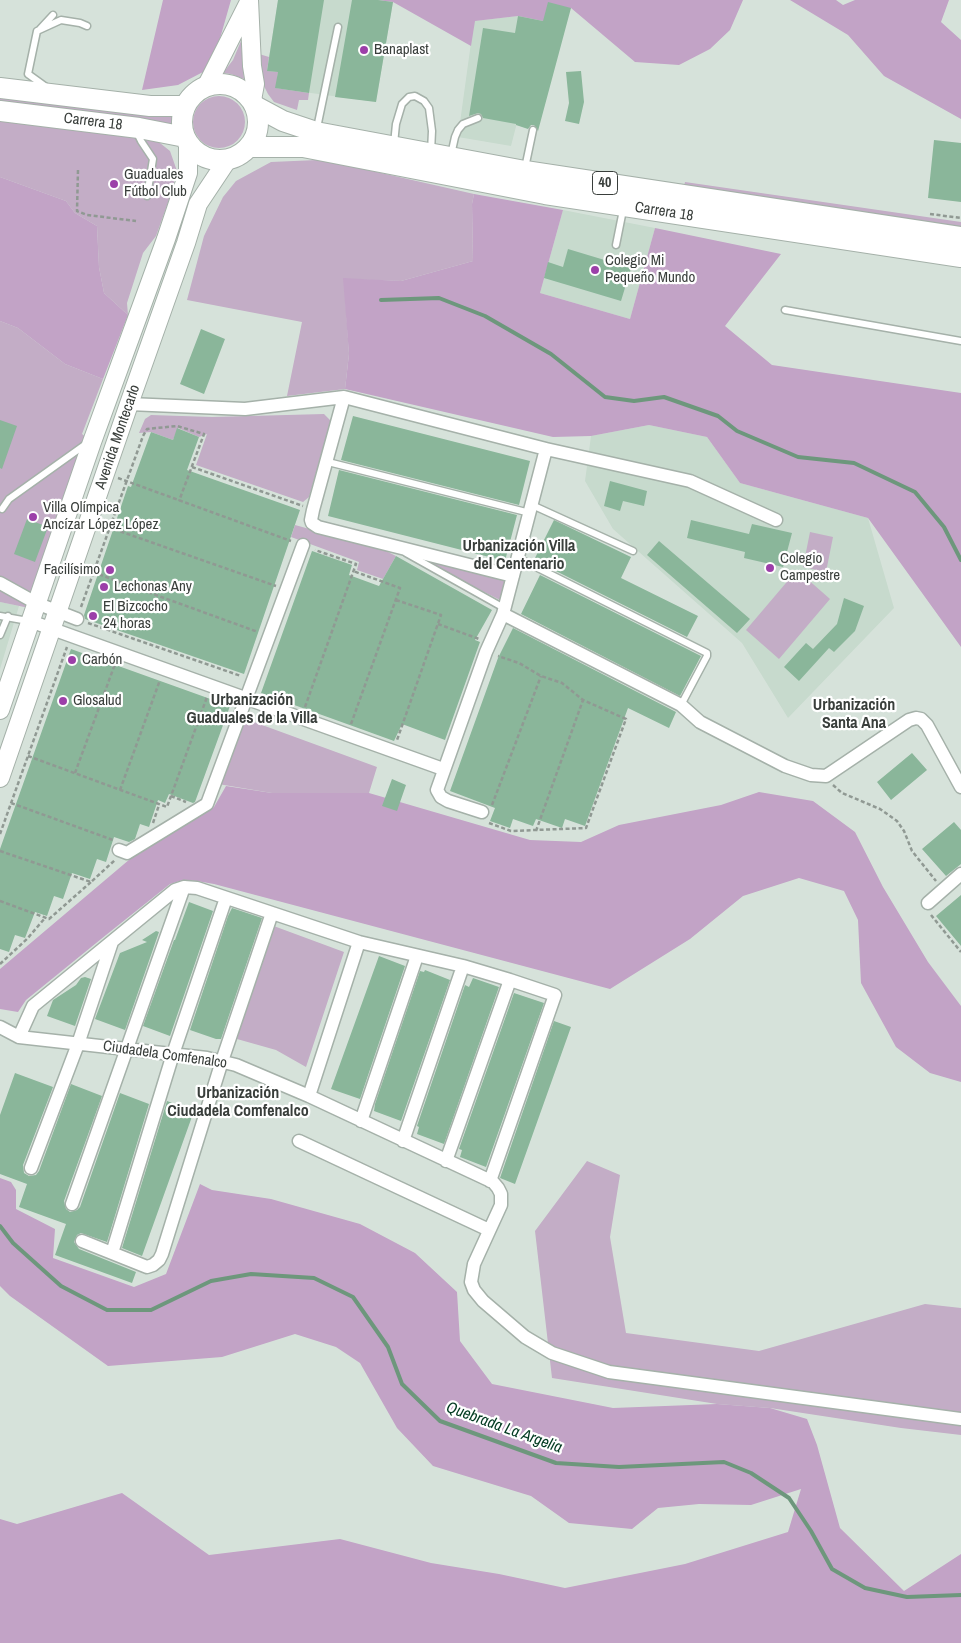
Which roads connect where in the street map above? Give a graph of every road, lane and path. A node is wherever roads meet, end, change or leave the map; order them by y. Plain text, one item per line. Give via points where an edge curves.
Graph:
1 (249, 2) edge
2 (53, 15) dead end
3 (87, 26) dead end
4 (338, 27) dead end
5 (37, 31) junction
6 (207, 85) junction
7 (0, 88) edge
8 (59, 96) junction
9 (253, 103) junction
10 (184, 106) junction
11 (0, 111) edge
12 (478, 118) dead end
13 (139, 128) junction
14 (533, 130) dead end
15 (316, 132) junction
16 (186, 140) junction
17 (250, 146) junction
18 (394, 146) junction
19 (431, 153) junction
20 (451, 157) junction
21 (228, 159) junction
22 (78, 170) dead end
23 (525, 171) junction
24 (147, 196) dead end
25 (624, 206) junction
26 (136, 221) dead end
27 (961, 237) edge
28 (616, 245) dead end
29 (961, 257) edge
30 (784, 310) dead end
31 (961, 342) edge
32 (344, 397) junction
33 (129, 404) junction
34 (92, 442) junction
35 (546, 448) junction
36 (328, 462) junction
37 (192, 467) junction
38 (105, 474) junction
39 (126, 481) junction
40 (180, 500) junction
41 (2, 509) dead end
42 (531, 509) junction
43 (313, 510) junction
44 (89, 519) junction
45 (776, 520) dead end
46 (110, 528) junction
47 (390, 544) junction
48 (302, 545) junction
49 (633, 552) dead end
50 (518, 558) junction
51 (74, 564) junction
52 (353, 571) junction
53 (93, 573) junction
54 (513, 576) junction
55 (0, 583) edge
56 (286, 590) junction
57 (396, 600) junction
58 (36, 603) junction
59 (58, 611) junction
60 (504, 611) junction
61 (0, 616) edge
62 (8, 616) junction
63 (77, 619) junction
64 (30, 621) junction
65 (438, 624) junction
66 (52, 628) junction
67 (0, 635) edge
68 (269, 636) junction
69 (68, 643) dead end
70 (488, 647) junction
71 (116, 660) dead end
72 (540, 676) junction
73 (161, 677) dead end
74 (253, 680) junction
75 (208, 694) dead end
76 (247, 698) junction
77 (583, 700) junction
78 (681, 705) junction
79 (0, 710) edge
80 (301, 718) junction
81 (348, 735) junction
82 (393, 751) junction
83 (28, 756) junction
84 (443, 770) junction
85 (75, 774) junction
86 (826, 776) junction
87 (0, 778) edge
88 (961, 787) edge
89 (120, 790) junction
90 (11, 804) junction
91 (487, 813) junction
92 (536, 830) junction
93 (0, 834) edge
94 (134, 848) junction
95 (119, 850) joint
96 (0, 851) edge
97 (961, 874) edge
98 (91, 882) junction
99 (184, 887) junction
100 (943, 890) junction
101 (226, 898) junction
102 (0, 902) edge
103 (929, 908) joint
104 (272, 913) junction
105 (45, 918) junction
106 (112, 941) junction
107 (359, 942) junction
108 (961, 952) edge
109 (417, 956) junction
110 (0, 964) edge
111 (464, 966) junction
112 (510, 980) junction
113 (0, 1027) edge
114 (19, 1037) junction
115 (78, 1044) junction
116 (126, 1049) junction
117 (173, 1054) junction
118 (222, 1061) junction
119 (309, 1096) junction
120 (361, 1121) junction
121 (403, 1141) junction
122 (299, 1142) dead end
123 (446, 1162) junction
124 (31, 1168) dead end
125 (490, 1181) junction
126 (72, 1204) dead end
127 (489, 1230) junction
128 (82, 1242) dead end
129 (112, 1253) junction
130 (961, 1419) edge

1 - 6 main road
1 - 9 main road via 255,84
2 - 5 lane
3 - 5 lane via 61,20
4 - 15 lane
5 - 8 lane via 28,74
6 - 9 main road, 40 via 232,85 243,91
6 - 10 main road via 195,92
7 - 8 main road, Carrera 18
8 - 10 main road, Carrera 18 via 150,106
9 - 15 main road, Carrera 18 / 40 via 283,120
9 - 17 main road via 258,120 257,134
10 - 16 main road via 181,125
11 - 13 main road, Carrera 18
12 - 20 lane via 463,124 458,130
13 - 16 main road, Carrera 18
13 - 24 lane via 138,135 153,159
14 - 23 lane
15 - 18 main road, Carrera 18 / 40
16 - 21 main road via 205,157
16 - 34 main road, Avenida Montecarlo via 188,173
17 - 21 main road via 240,155
17 - 25 main road, Carrera 18 / 40 via 303,147
18 - 19 main road, Carrera 18 / 40
18 - 19 lane via 402,104 416,96 429,108
19 - 20 main road, Carrera 18 / 40
20 - 23 main road, Carrera 18 / 40
21 - 33 main road, Avenida Montecarlo via 198,204
22 - 26 path via 77,211
23 - 27 main road, Carrera 18 / 40
25 - 28 lane
25 - 29 main road, Carrera 18 / 40
30 - 31 lane
32 - 33 street via 245,409
32 - 35 street
32 - 36 street
33 - 38 main road, Avenida Montecarlo
34 - 41 lane via 9,499
34 - 58 main road, Avenida Montecarlo
35 - 42 street
35 - 45 street via 690,481
36 - 42 lane
36 - 43 street
37 - 39 path via 204,434 177,426 147,429
37 - 40 path
37 - 43 path
38 - 39 path
38 - 44 main road, Avenida Montecarlo
39 - 40 path
39 - 46 path
40 - 48 path
42 - 49 lane
42 - 50 street
43 - 47 street via 311,520 314,525
44 - 46 path
44 - 51 main road, Avenida Montecarlo
46 - 53 path
46 - 56 path
47 - 54 street
47 - 60 lane
48 - 52 path via 356,564
48 - 56 street
50 - 54 street
50 - 78 lane via 707,653
51 - 53 path
51 - 59 main road, Avenida Montecarlo
52 - 57 path via 400,588
52 - 80 path
53 - 63 path
53 - 68 path
54 - 60 street
55 - 58 street
56 - 68 street
57 - 65 path via 441,616
57 - 81 path
58 - 59 street
58 - 64 main road, Avenida Montecarlo
59 - 63 street
59 - 66 main road, Avenida Montecarlo
60 - 70 street
60 - 78 street
61 - 62 lane
62 - 64 lane
62 - 67 lane
63 - 74 path
64 - 66 street
64 - 79 main road, Avenida Montecarlo
65 - 70 path
65 - 82 path
66 - 76 street
66 - 87 main road, Avenida Montecarlo
68 - 74 street
69 - 83 path
70 - 72 path
70 - 84 street
71 - 85 path
72 - 77 path via 562,683
72 - 91 path
73 - 89 path
74 - 76 street
75 - 89 path via 167,807
76 - 80 street
76 - 94 street via 206,804
77 - 92 path
77 - 92 path via 626,719 586,828
78 - 86 street via 700,722 785,766 810,776
80 - 81 street
81 - 82 street
82 - 84 street
83 - 85 path
83 - 90 path
84 - 91 street via 437,790 441,797
85 - 89 path
86 - 88 street via 894,729 916,718 927,725
86 - 100 path via 835,788 880,808 897,820 912,851
90 - 93 path
90 - 94 path
91 - 92 path via 511,831
94 - 95 street via 127,853
95 - 98 path via 114,862
96 - 98 path
97 - 100 street
98 - 105 path
99 - 101 street
99 - 106 street via 175,890
99 - 116 street
100 - 103 street
101 - 104 street
101 - 117 street
102 - 105 path
103 - 108 path
104 - 107 street
104 - 118 street
105 - 110 path
106 - 114 street via 33,1006
106 - 115 street
107 - 109 street
107 - 119 street
109 - 111 street
109 - 120 street
111 - 112 street
111 - 121 street
112 - 123 street
112 - 125 street via 555,995
113 - 114 street, Ciudadela Comfenalco
114 - 115 street, Ciudadela Comfenalco
115 - 116 street, Ciudadela Comfenalco
115 - 124 street
116 - 117 street, Ciudadela Comfenalco
116 - 126 street
117 - 118 street, Ciudadela Comfenalco
117 - 129 street
118 - 119 street, Ciudadela Comfenalco
118 - 129 street via 159,1260 153,1266 147,1266
119 - 120 street, Ciudadela Comfenalco
120 - 121 street, Ciudadela Comfenalco
121 - 123 street, Ciudadela Comfenalco
122 - 127 street
123 - 125 street, Ciudadela Comfenalco
125 - 127 street via 501,1194 501,1204
127 - 130 street via 474,1264 471,1282 474,1290 525,1337 552,1353 609,1372
128 - 129 street

